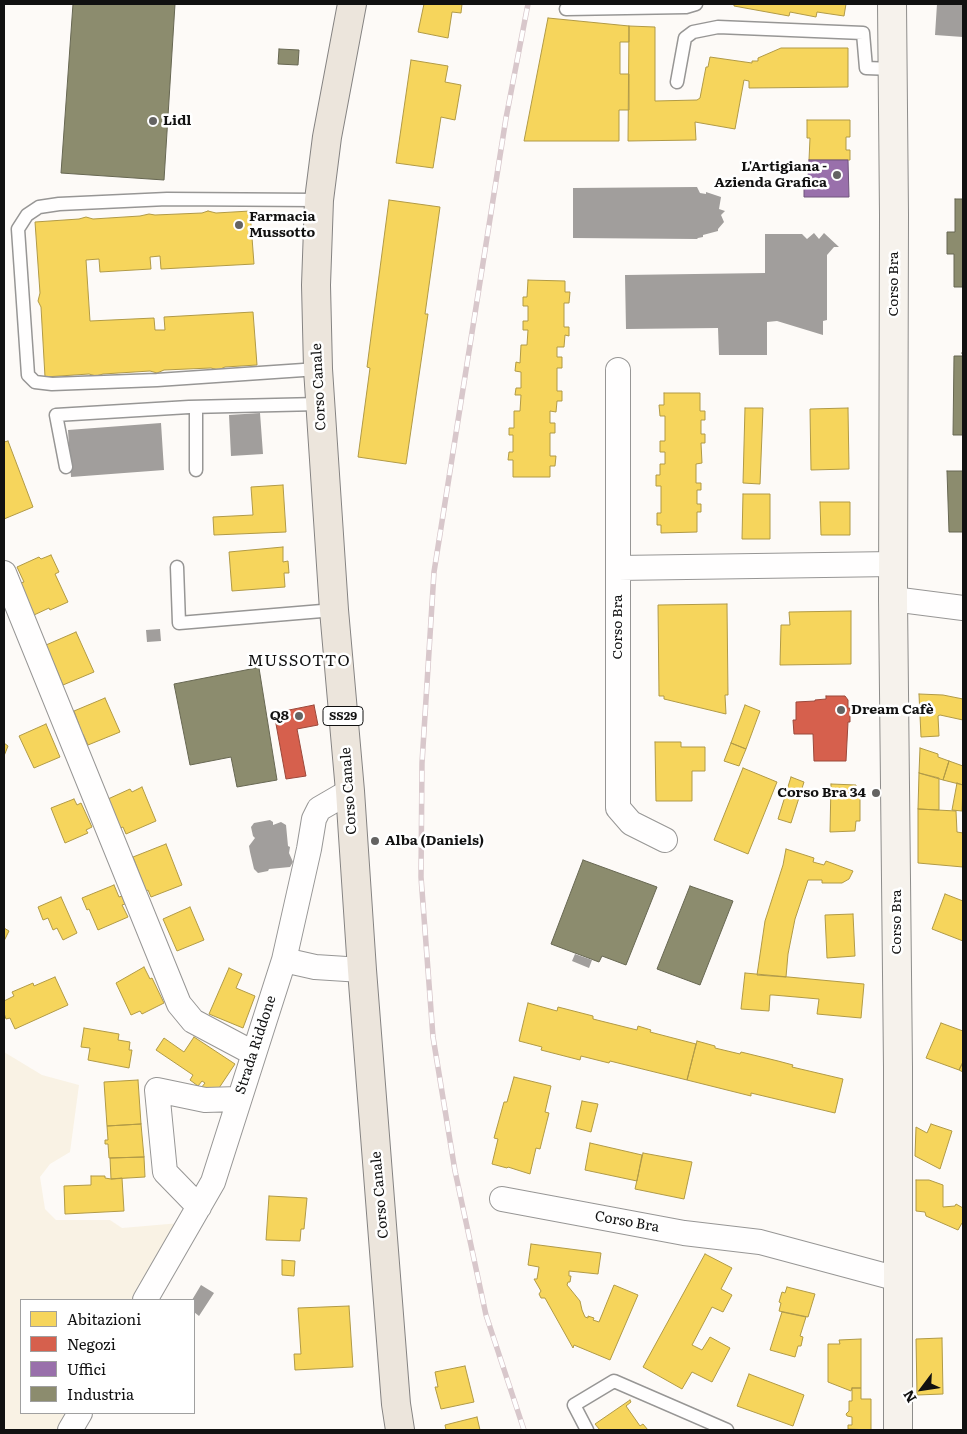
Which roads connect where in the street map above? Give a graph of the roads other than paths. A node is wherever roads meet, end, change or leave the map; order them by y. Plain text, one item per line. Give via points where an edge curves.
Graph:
1 (352, 4) edge
2 (696, 4) edge
3 (892, 4) edge
4 (566, 10) dead end
5 (893, 70) junction
6 (677, 82) dead end
7 (320, 200) junction
8 (318, 369) junction
9 (618, 370) dead end
10 (319, 404) junction
11 (196, 407) junction
12 (66, 467) dead end
13 (196, 470) dead end
14 (893, 564) junction
15 (177, 567) dead end
16 (618, 568) junction
17 (4, 573) edge
18 (893, 600) junction
19 (963, 608) edge
20 (334, 610) junction
21 (350, 791) junction
22 (665, 840) dead end
23 (284, 960) junction
24 (362, 970) junction
25 (253, 1053) junction
26 (238, 1099) junction
27 (502, 1199) dead end
28 (199, 1207) junction
29 (898, 1279) junction
30 (147, 1299) edge
31 (79, 1414) edge
32 (70, 1430) edge
33 (400, 1430) edge
34 (587, 1430) edge
35 (727, 1430) edge
36 (898, 1430) edge

1 - 7 main road, Corso Canale / SS29 via 326,138
2 - 4 lane via 686,7
3 - 5 street, Corso Bra
5 - 6 lane via 866,68 863,33 718,27 693,32 685,38
5 - 14 street, Corso Bra
7 - 8 main road, Corso Canale / SS29 via 316,286
7 - 8 lane via 167,199 59,204 39,207 27,215 18,229 28,375 35,382 158,380
8 - 10 main road, Corso Canale / SS29
9 - 16 street, Corso Bra
10 - 11 lane
10 - 20 main road, Corso Canale / SS29
11 - 12 lane via 56,415
11 - 13 lane
14 - 16 street
14 - 18 street, Corso Bra
15 - 20 lane via 179,623
16 - 22 street, Corso Bra via 618,808 631,823
17 - 25 street via 179,1004 193,1021
18 - 19 street
18 - 29 street, Corso Bra
20 - 21 main road, Corso Canale / SS29
21 - 23 street, Strada Riddone via 319,809 314,819
21 - 24 main road, Corso Canale / SS29
23 - 24 street
23 - 25 street, Strada Riddone
24 - 33 main road, Corso Canale / SS29
25 - 26 street, Strada Riddone
26 - 28 street, Strada Riddone via 212,1182
26 - 28 street via 205,1100 157,1090 165,1172
27 - 29 street, Corso Bra via 684,1233 760,1242
28 - 30 street, Strada Riddone
29 - 36 street, Corso Bra
31 - 32 street
34 - 35 lane via 574,1405 614,1381

